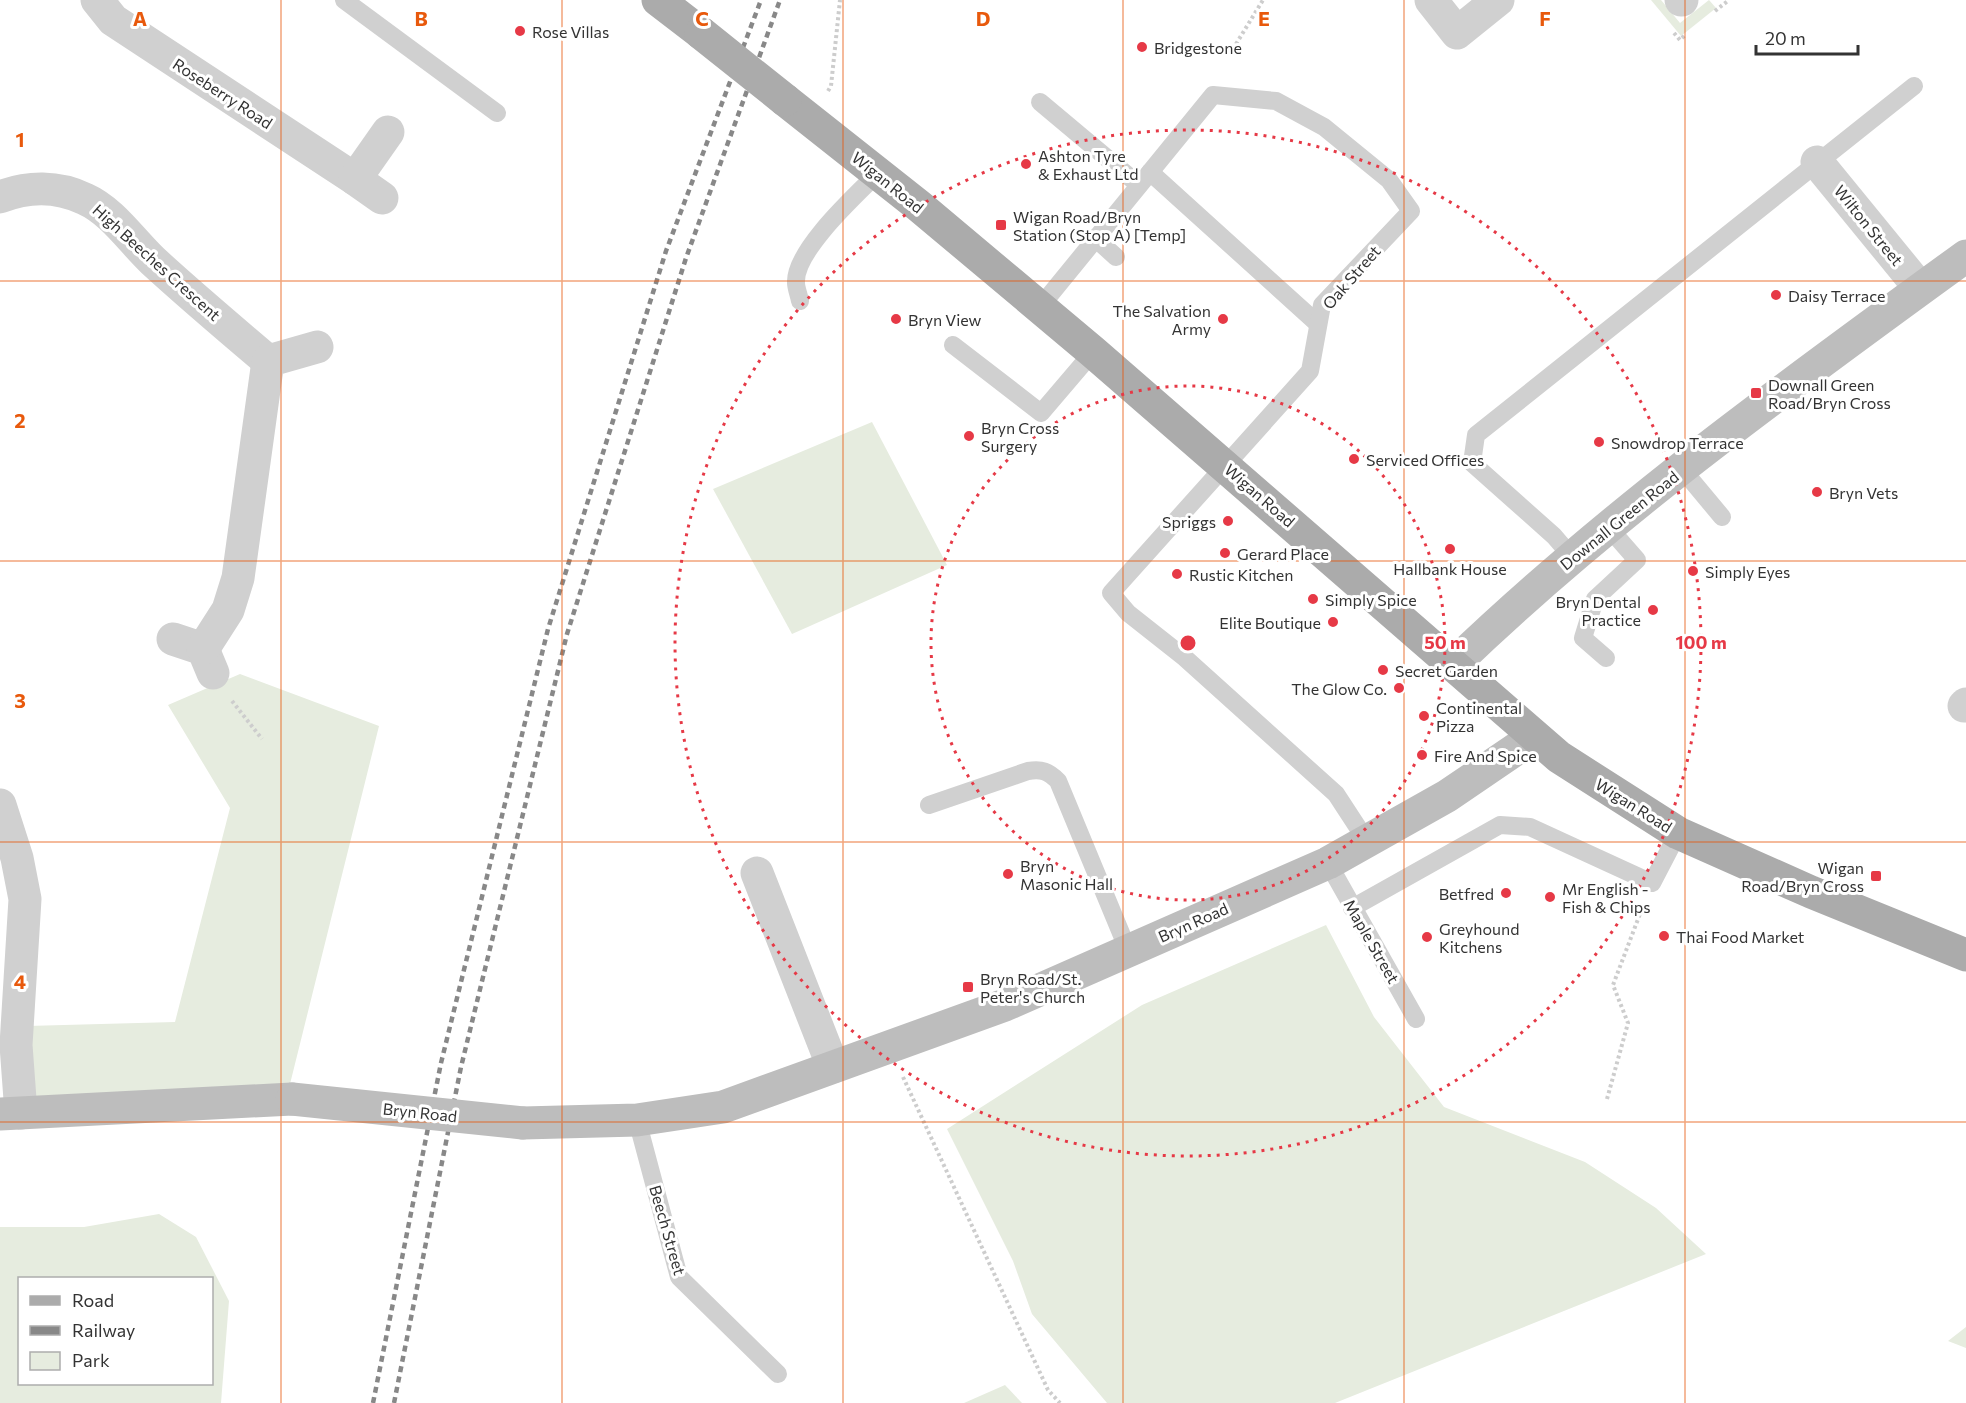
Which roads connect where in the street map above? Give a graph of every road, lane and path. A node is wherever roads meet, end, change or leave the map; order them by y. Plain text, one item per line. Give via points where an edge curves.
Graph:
1 (97, 0) edge
2 (344, 0) edge
3 (658, 0) edge
4 (840, 0) edge
5 (1263, 0) edge
6 (1431, 0) edge
7 (1498, 0) edge
8 (1236, 44) dead end
9 (1914, 86) dead end
10 (1040, 102) dead end
11 (796, 108) junction
12 (497, 113) dead end
13 (388, 132) dead end
14 (1817, 162) junction
15 (878, 173) junction
16 (1144, 178) junction
17 (355, 179) junction
18 (0, 197) edge
19 (382, 198) dead end
20 (1095, 238) junction
21 (1116, 257) dead end
22 (1965, 259) edge
23 (1920, 288) junction
24 (801, 301) dead end
25 (1040, 307) junction
26 (1318, 324) junction
27 (953, 345) dead end
28 (318, 347) dead end
29 (1093, 352) junction
30 (268, 361) junction
31 (1226, 465) junction
32 (1682, 469) junction
33 (1722, 517) dead end
34 (1609, 528) junction
35 (1572, 557) junction
36 (196, 654) joint
37 (1606, 658) dead end
38 (1454, 664) junction
39 (1534, 737) junction
40 (262, 739) dead end
41 (0, 805) edge
42 (929, 805) dead end
43 (1678, 832) junction
44 (1368, 843) junction
45 (1328, 863) junction
46 (757, 873) dead end
47 (1652, 883) junction
48 (1352, 908) junction
49 (12, 943) edge
50 (1128, 950) junction
51 (1966, 955) edge
52 (1416, 1019) dead end
53 (889, 1047) junction
54 (833, 1067) junction
55 (1606, 1099) dead end
56 (10, 1113) edge
57 (637, 1120) junction
58 (778, 1374) dead end
59 (1060, 1403) edge

1 - 17 street, Roseberry Road via 113,20
2 - 12 lane
3 - 11 main road, Wigan Road, bridge
4 - 11 path via 831,86
5 - 8 path
6 - 7 street via 1457,33
9 - 14 lane
10 - 16 lane
11 - 15 main road, Wigan Road
13 - 17 street
14 - 23 street, Wilton Street
14 - 35 lane via 1476,435 1472,463
15 - 24 lane via 814,242 800,263 795,282
15 - 25 main road, Wigan Road
16 - 20 lane
16 - 26 lane
16 - 26 lane, Oak Street via 1213,95 1276,100 1324,127 1389,180 1411,211 1322,305
17 - 19 street, Roseberry Road
18 - 30 street, High Beeches Crescent via 49,188 87,199
20 - 21 lane
20 - 25 lane
22 - 23 main road, Downall Green Road
23 - 32 main road, Downall Green Road
25 - 29 main road, Wigan Road
26 - 31 lane, Oak Street via 1310,371
27 - 29 lane via 1041,413
28 - 30 street
29 - 31 main road, Wigan Road
30 - 36 street via 238,578 228,610
31 - 38 main road, Wigan Road
31 - 44 lane, Oak Street via 1106,589 1128,613 1185,658 1336,794
32 - 33 lane
32 - 34 main road, Downall Green Road
34 - 35 main road, Downall Green Road
34 - 37 lane via 1637,560 1595,600 1583,638
35 - 38 main road, Downall Green Road
36 - 40 path
38 - 39 main road, Wigan Road
39 - 43 main road, Wigan Road via 1572,766
39 - 44 main road, Bryn Road
41 - 49 street via 25,899
42 - 50 lane via 1028,771 1041,769 1050,774 1058,781
43 - 47 lane
43 - 51 main road, Wigan Road
44 - 45 main road, Bryn Road
45 - 48 lane, Maple Street
45 - 50 main road, Bryn Road
46 - 54 street
47 - 48 lane via 1530,827 1500,825
47 - 55 path via 1613,985 1628,1023
48 - 52 lane, Maple Street
49 - 56 street via 16,1045
50 - 53 main road, Bryn Road via 1005,1005
53 - 54 main road, Bryn Road
53 - 59 path via 1048,1390
54 - 57 main road, Bryn Road via 723,1107
56 - 57 main road, Bryn Road, bridge via 292,1099 523,1123
57 - 58 lane, Beech Street via 679,1277

